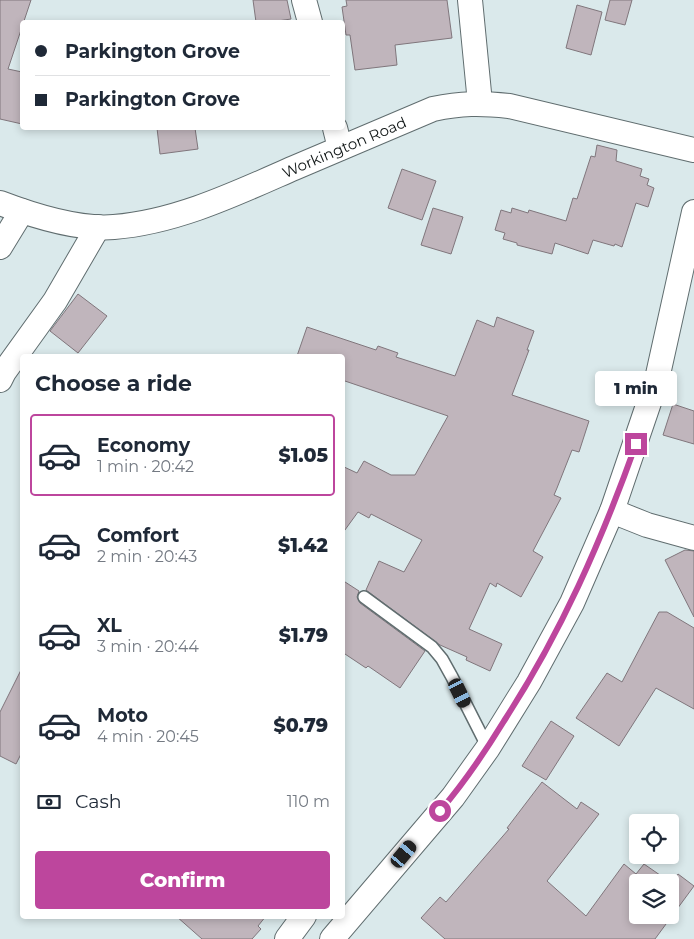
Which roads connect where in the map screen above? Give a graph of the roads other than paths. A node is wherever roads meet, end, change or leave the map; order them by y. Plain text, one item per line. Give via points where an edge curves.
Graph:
1 (304, 0) edge
2 (470, 0) edge
3 (309, 20) edge
4 (480, 103) junction
5 (337, 138) edge
6 (694, 150) edge
7 (11, 207) edge
8 (694, 212) edge
9 (98, 227) junction
10 (0, 247) edge
11 (0, 380) edge
12 (612, 511) junction
13 (694, 538) edge
14 (364, 597) dead end
15 (488, 748) junction
16 (302, 919) edge
17 (286, 939) edge
18 (332, 939) edge

1 - 3 street
2 - 4 street
4 - 5 street, Workington Road via 434,109
4 - 6 street, Workington Road via 509,106
5 - 9 street, Workington Road via 220,200 142,223
7 - 9 street, Workington Road
7 - 10 street
8 - 12 street via 657,379
9 - 11 street via 55,301
12 - 13 street
12 - 15 street via 572,603 530,682
14 - 15 lane via 432,647 442,659
15 - 18 street via 453,797
16 - 17 street

